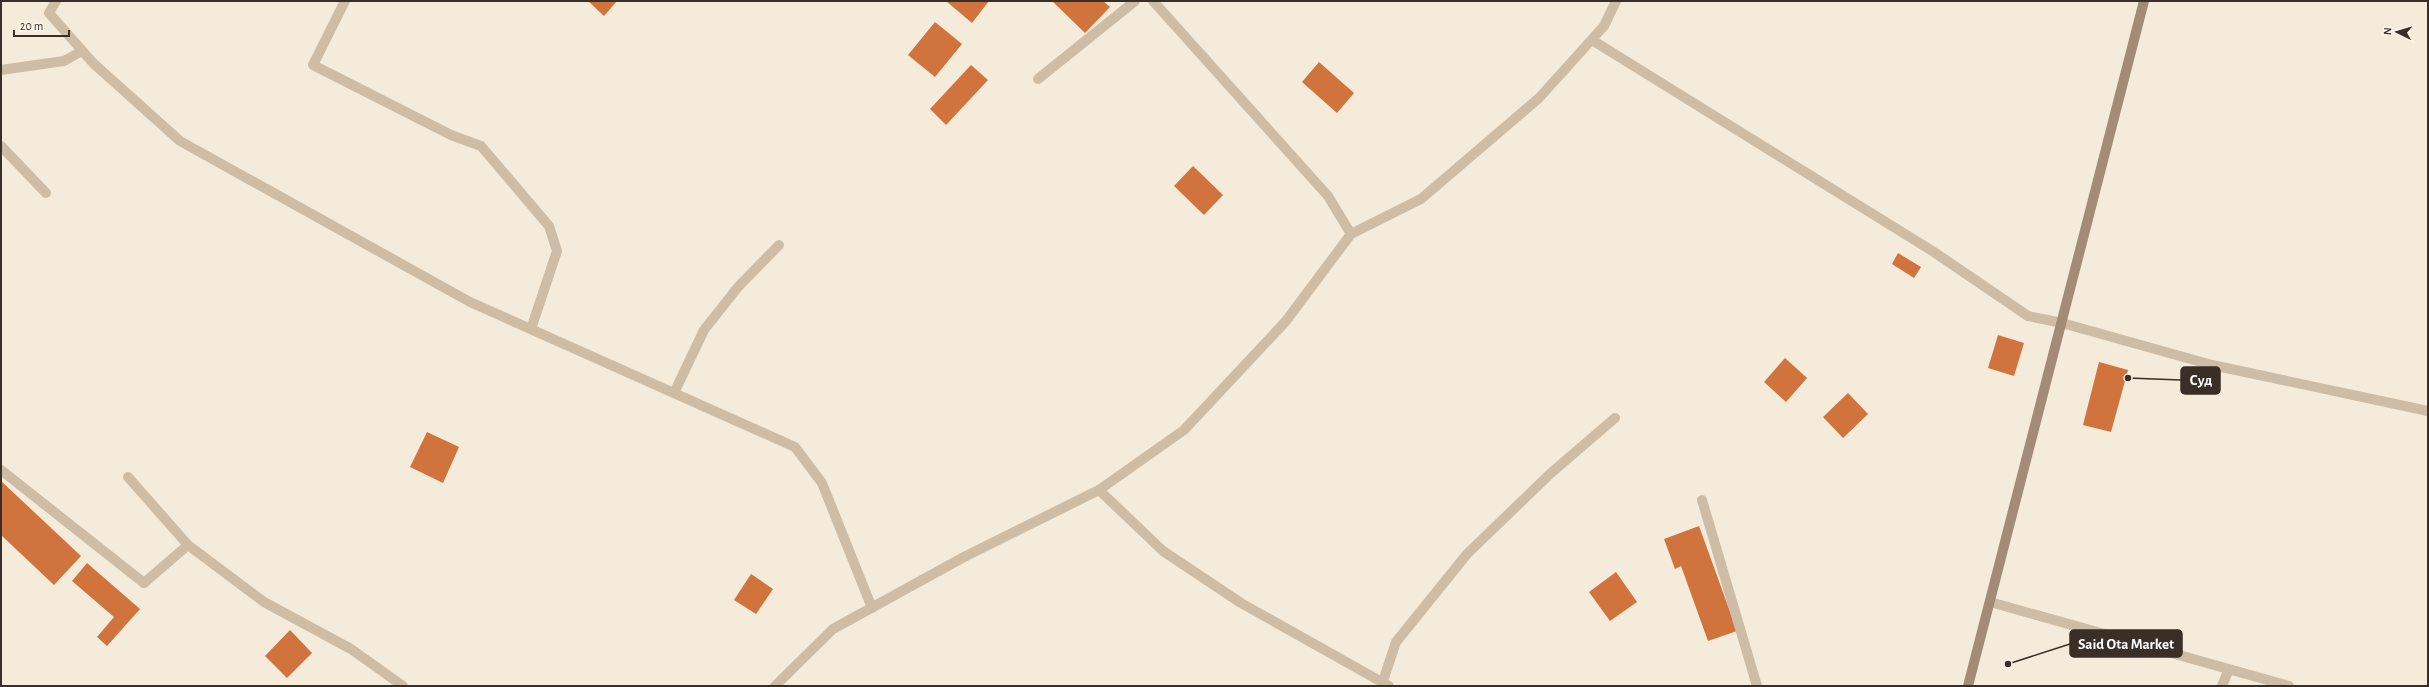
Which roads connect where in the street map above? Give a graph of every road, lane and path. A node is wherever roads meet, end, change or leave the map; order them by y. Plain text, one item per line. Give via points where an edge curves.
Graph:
1 (56, 1) edge
2 (345, 1) edge
3 (1135, 1) edge
4 (1152, 1) edge
5 (1616, 1) edge
6 (2144, 1) edge
7 (1592, 40) junction
8 (82, 51) junction
9 (1, 70) edge
10 (1038, 79) dead end
11 (1, 146) edge
12 (46, 193) dead end
13 (1351, 234) junction
14 (779, 245) dead end
15 (2062, 323) junction
16 (531, 329) junction
17 (674, 393) junction
18 (2428, 412) edge
19 (1615, 418) dead end
20 (1, 470) edge
21 (128, 477) dead end
22 (1099, 490) junction
23 (1702, 500) dead end
24 (188, 545) junction
25 (1990, 602) junction
26 (872, 608) junction
27 (2229, 669) junction
28 (1386, 683) edge
29 (403, 686) edge
30 (775, 686) edge
31 (1757, 686) edge
32 (1968, 686) edge
33 (2222, 686) edge
34 (2289, 686) edge

1 - 8 street via 49,13
2 - 16 street via 313,65 451,135 481,146 550,226 557,251
3 - 10 street
4 - 13 street via 1328,196
5 - 7 street via 1604,26
6 - 15 main road
7 - 13 street via 1538,98 1422,199
7 - 15 street via 1934,252 2028,316
8 - 9 street via 64,61
8 - 16 street via 180,140 470,302
11 - 12 street
13 - 22 street via 1286,321 1184,430
14 - 17 street via 738,288 704,330
15 - 18 street via 2212,365
15 - 25 main road
16 - 17 street
17 - 26 street via 795,447 822,484
19 - 28 street via 1551,473 1467,554 1396,642
20 - 24 street via 144,583
21 - 24 street
22 - 26 street via 964,557
22 - 28 street via 1170,556 1241,603
23 - 31 street
24 - 29 street via 264,602 351,649
25 - 27 street
25 - 32 main road
26 - 30 street via 833,629
27 - 33 street
27 - 34 street

